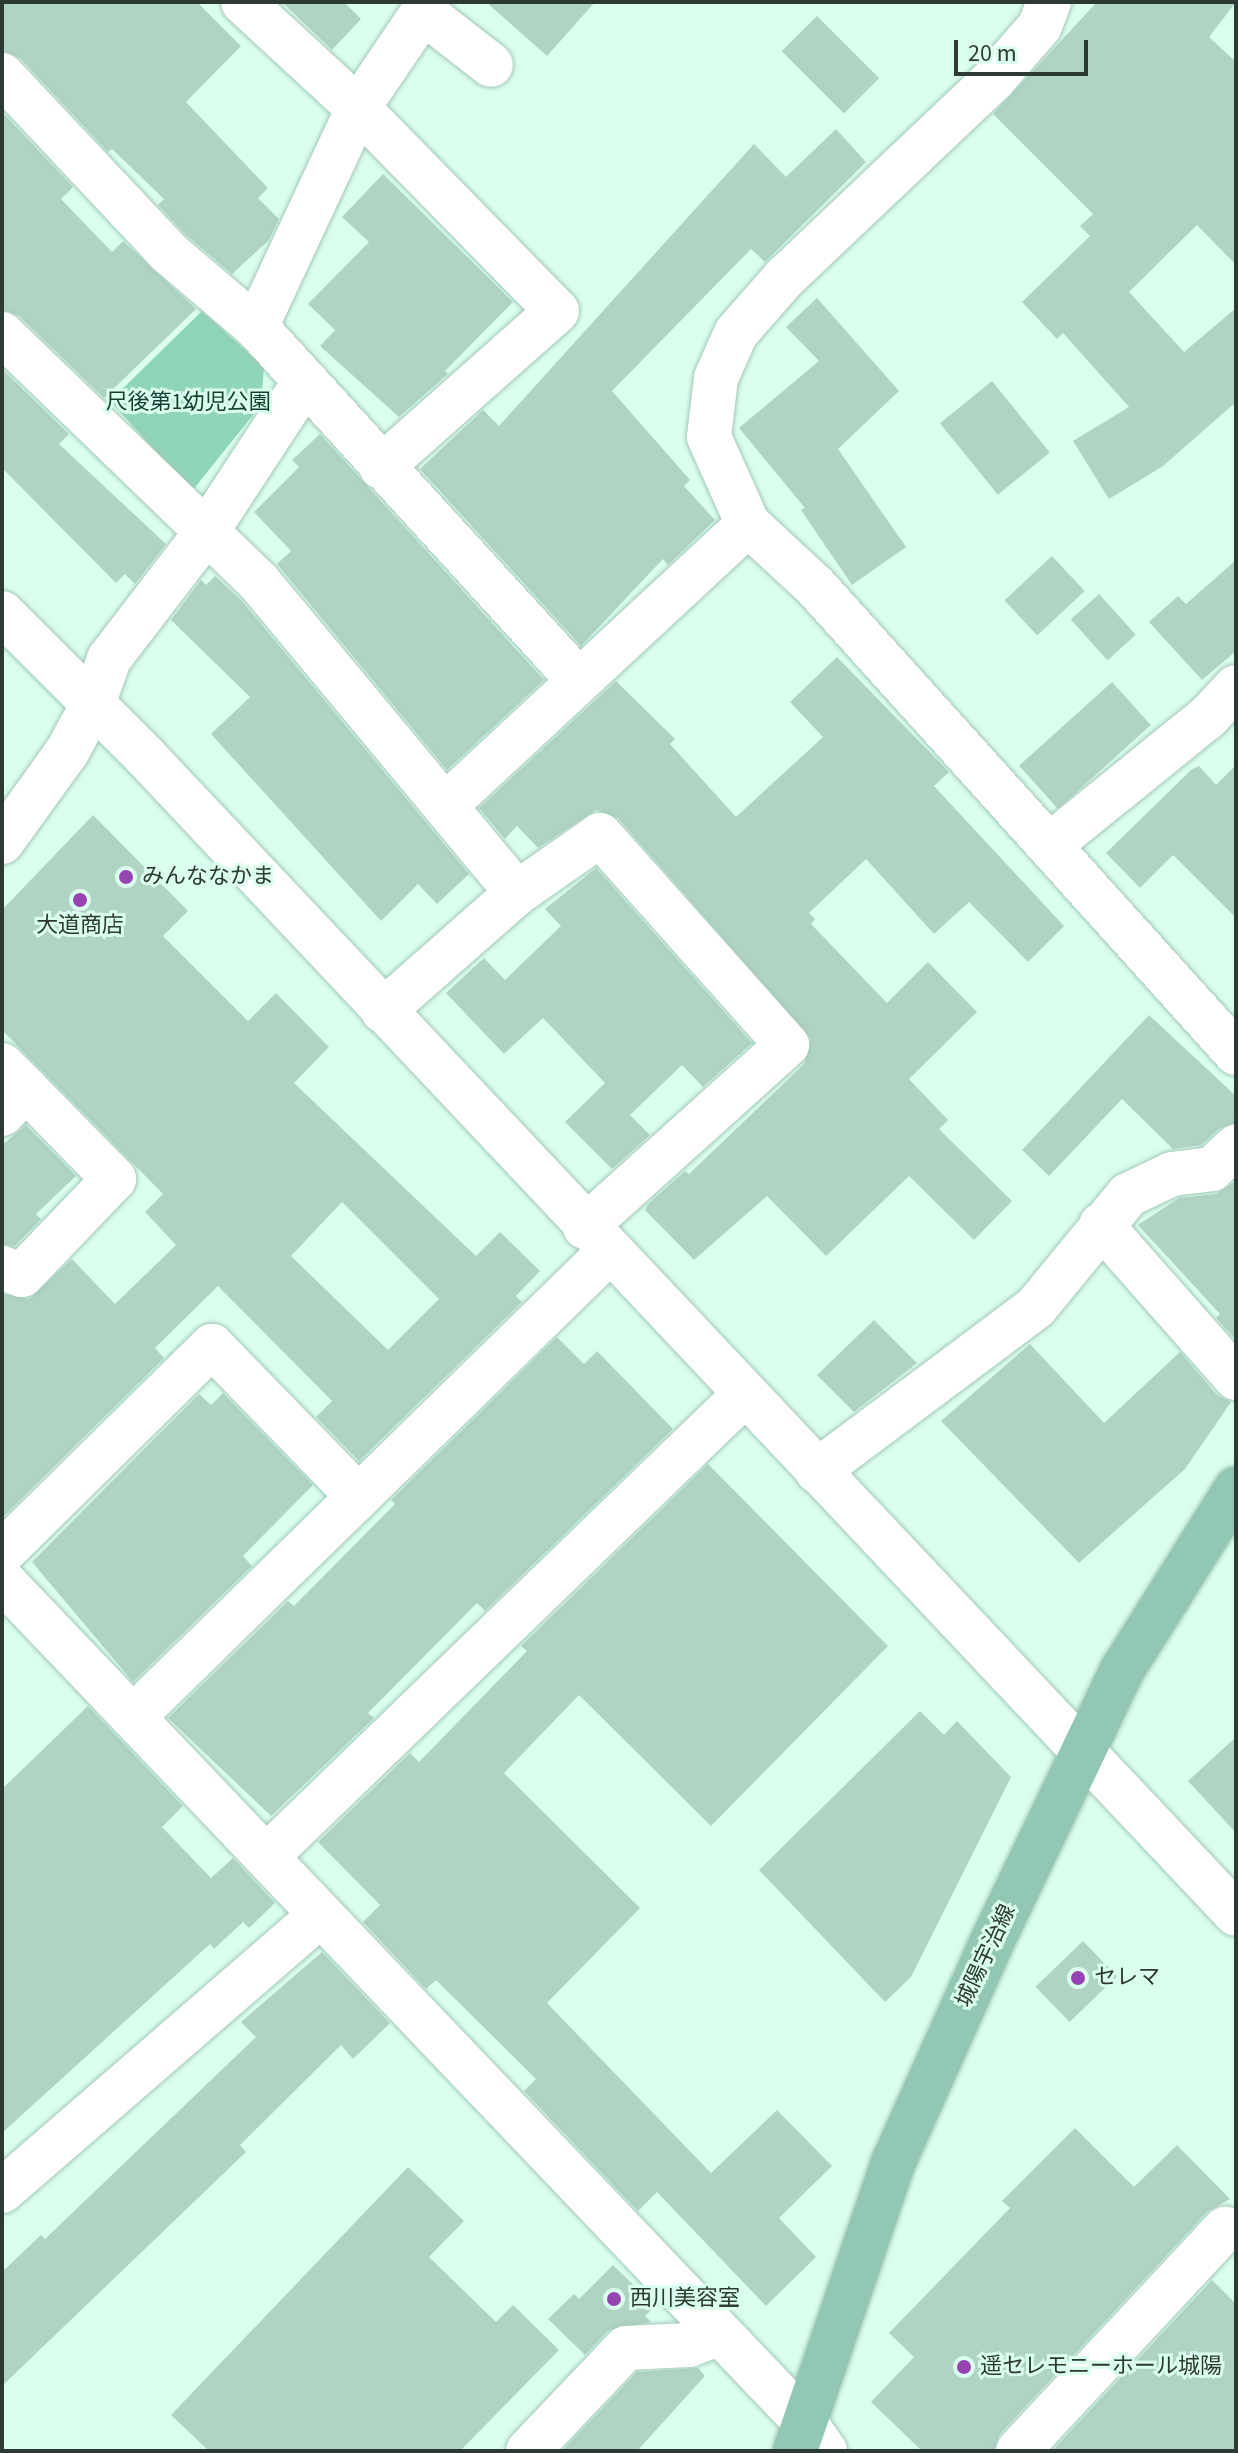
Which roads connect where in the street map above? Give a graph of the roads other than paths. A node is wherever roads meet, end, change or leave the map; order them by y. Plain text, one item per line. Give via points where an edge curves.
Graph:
1 (243, 2) edge
2 (1049, 2) edge
3 (423, 7) edge
4 (491, 65) dead end
5 (2, 75) edge
6 (358, 108) junction
7 (256, 327) junction
8 (2, 334) edge
9 (305, 381) junction
10 (381, 467) junction
11 (748, 524) junction
12 (205, 534) junction
13 (2, 613) edge
14 (579, 681) junction
15 (1236, 687) edge
16 (93, 704) junction
17 (446, 805) junction
18 (2, 842) edge
19 (1051, 844) junction
20 (517, 893) junction
21 (383, 1011) junction
22 (1236, 1053) edge
23 (10, 1089) edge
24 (1236, 1147) edge
25 (1101, 1225) junction
26 (597, 1240) junction
27 (2, 1268) edge
28 (1236, 1378) edge
29 (744, 1395) junction
30 (817, 1471) junction
31 (1236, 1489) edge
32 (358, 1496) junction
33 (2, 1553) edge
34 (2, 1580) edge
35 (133, 1717) junction
36 (1080, 1750) junction
37 (267, 1856) junction
38 (1236, 1914) edge
39 (321, 1915) junction
40 (2, 2191) edge
41 (1225, 2229) dead end
42 (718, 2334) junction
43 (808, 2441) edge
44 (528, 2451) edge
45 (1018, 2451) edge

1 - 6 street
2 - 11 street via 1040,26 994,79 785,277 736,333 716,378 709,437
3 - 4 street
3 - 6 street
5 - 7 street via 168,252
6 - 7 street
6 - 10 street via 557,311
7 - 9 street
8 - 12 street
9 - 10 street
9 - 12 street
10 - 14 street
11 - 14 street
11 - 19 street via 815,586
12 - 16 street via 109,659
12 - 17 street via 258,581
13 - 16 street
14 - 17 street
15 - 19 street via 1208,717
16 - 18 street via 67,752
16 - 21 street
17 - 20 street
19 - 22 street
20 - 21 street
20 - 26 street via 600,835 787,1045
21 - 26 street
23 - 27 street via 114,1179 22,1275
24 - 25 street via 1212,1169 1172,1174 1128,1195
25 - 28 street
25 - 30 street via 1036,1307
26 - 29 street
26 - 32 street
29 - 30 street
29 - 37 street
30 - 36 street
31 - 36 main road, 城陽宇治線 via 1139,1641
32 - 33 street via 212,1346
32 - 35 street
34 - 35 street
35 - 37 street
36 - 38 street
36 - 43 main road, 城陽宇治線 via 894,2161
37 - 39 street
39 - 40 street
39 - 42 street
41 - 45 street
42 - 43 street
42 - 44 street via 689,2345 626,2348

